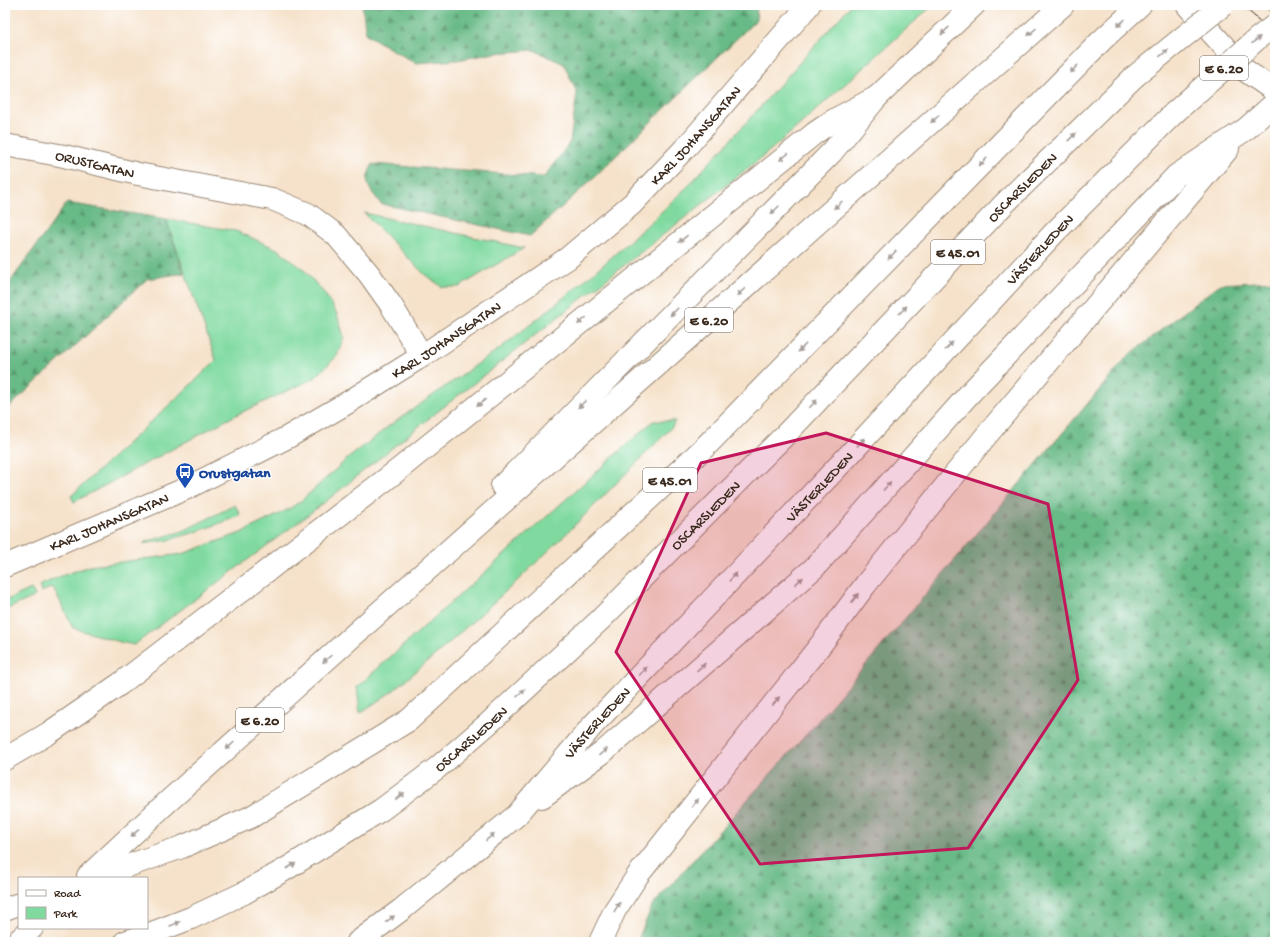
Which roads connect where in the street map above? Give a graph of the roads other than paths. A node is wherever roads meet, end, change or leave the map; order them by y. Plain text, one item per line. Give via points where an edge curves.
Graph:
1 (809, 5) edge
2 (974, 5) edge
3 (1140, 5) edge
4 (1187, 5) edge
5 (1223, 5) edge
6 (1062, 6) edge
7 (1275, 25) edge
8 (1275, 91) edge
9 (877, 97) junction
10 (1275, 103) edge
11 (1246, 129) junction
12 (5, 145) edge
13 (422, 356) junction
14 (5, 566) edge
15 (356, 633) junction
16 (5, 759) edge
17 (517, 815) junction
18 (87, 877) edge
19 (96, 877) edge
20 (18, 904) edge
21 (5, 909) edge
22 (31, 929) edge
23 (17, 942) edge
24 (125, 942) edge
25 (358, 942) edge
26 (600, 942) edge

1 - 13 main road, KARL JOHANSGATAN via 688,145 632,204 568,258
2 -> 9 main road
3 -> 19 main road, E 45.01 via 1101,41 705,447 409,720 251,817 182,847
4 - 8 main road via 1246,71
24 -> 5 main road, OSCARSLEDEN / E 45.01, bridge via 191,918 244,893 382,810 437,768 600,620 787,432 1005,203 1134,77
6 -> 15 main road, E 6.20
17 -> 7 main road, VÄSTERLEDEN / E 6.20, bridge via 592,725 1054,233 1174,113
9 -> 15 main road via 832,152
9 -> 16 main road via 814,133 398,470 126,679 48,733
10 - 11 main road
17 -> 11 main road via 602,753 814,568 970,392 1176,176
26 -> 11 main road via 615,910 638,875 866,584 986,436
12 - 13 main road, ORUSTGATAN via 138,174 272,199 308,214 336,235 369,274
13 - 14 main road, KARL JOHANSGATAN via 288,437 185,489
15 -> 18 main road, E 6.20
25 -> 17 main road, VÄSTERLEDEN / E 6.20 via 402,910
20 - 21 main road
22 - 23 main road

